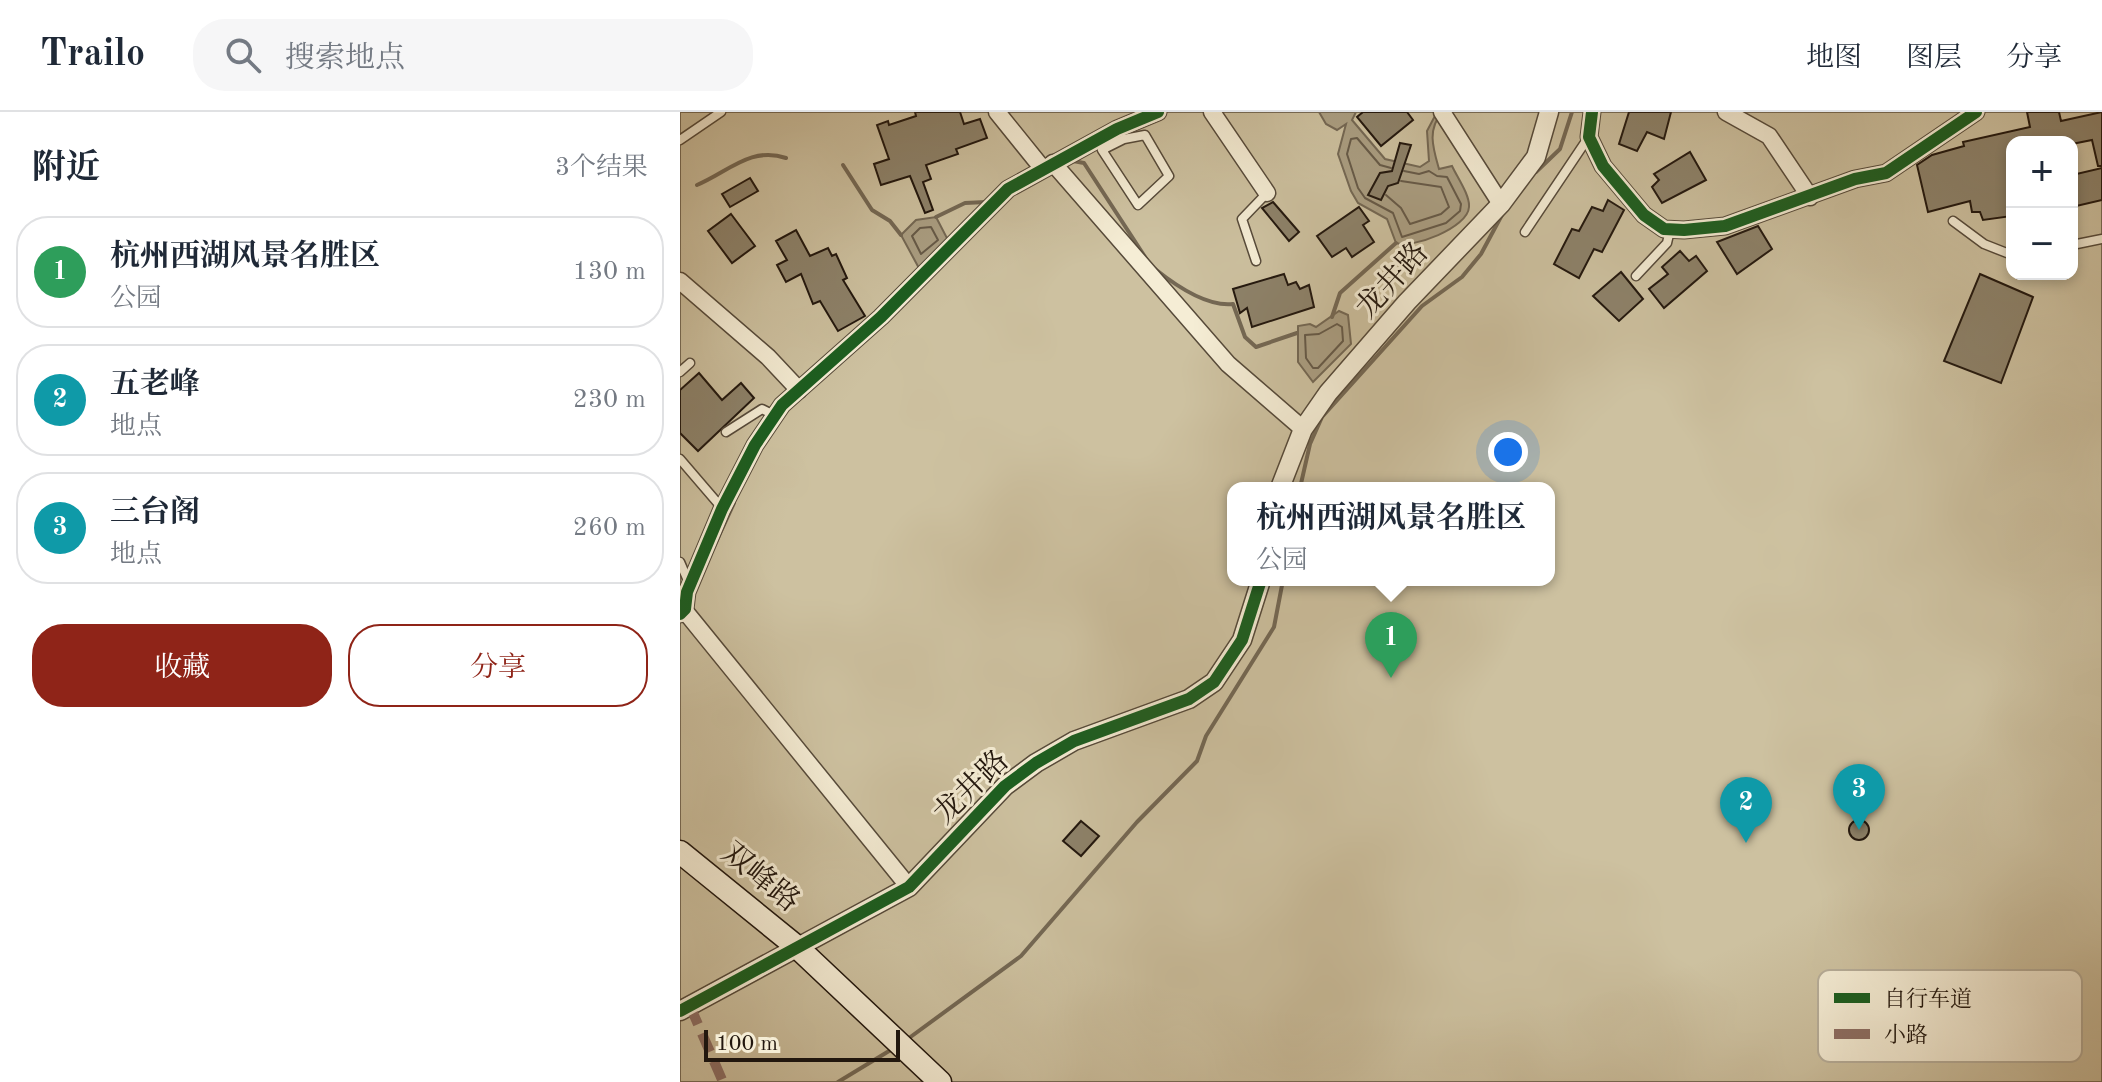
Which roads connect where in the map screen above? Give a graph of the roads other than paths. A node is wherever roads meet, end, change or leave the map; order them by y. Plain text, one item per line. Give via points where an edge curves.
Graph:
1 (721, 112) edge
2 (997, 112) edge
3 (1158, 112) edge
4 (1212, 112) edge
5 (1442, 112) edge
6 (1549, 112) edge
7 (1592, 112) edge
8 (1726, 112) edge
9 (1976, 112) edge
10 (1120, 134) junction
11 (1589, 137) junction
12 (680, 140) edge
13 (1055, 168) junction
14 (1267, 193) joint
15 (1810, 197) junction
16 (1501, 204) junction
17 (1953, 221) dead end
18 (1670, 229) junction
19 (1525, 232) dead end
20 (2102, 239) edge
21 (2078, 244) edge
22 (2006, 253) edge
23 (1256, 261) dead end
24 (1636, 276) dead end
25 (680, 281) edge
26 (690, 363) dead end
27 (680, 372) edge
28 (799, 390) junction
29 (775, 416) junction
30 (1303, 429) junction
31 (726, 432) dead end
32 (680, 459) edge
33 (1282, 482) edge
34 (722, 509) junction
35 (680, 562) edge
36 (690, 586) junction
37 (1259, 586) edge
38 (682, 609) edge
39 (680, 852) edge
40 (909, 887) junction
41 (797, 947) junction
42 (680, 1011) edge
43 (940, 1082) edge

1 - 12 lane
2 - 13 street
3 - 10 street
4 - 14 street
5 - 16 street
6 - 16 street, 龙井路 via 1536,157
7 - 11 street
8 - 15 street via 1769,136
9 - 15 street via 1886,173
10 - 10 lane via 1102,150 1138,205 1169,176 1145,135
10 - 13 street
11 - 18 street via 1603,166 1644,215
11 - 19 lane
13 - 28 street via 993,203 881,317
13 - 30 street via 1228,364
14 - 23 lane via 1242,219
15 - 18 street via 1725,226
16 - 30 street, 龙井路 via 1407,302
17 - 22 lane
18 - 24 lane via 1667,243
20 - 21 lane
25 - 28 street
26 - 27 lane
28 - 29 street
29 - 31 lane via 762,409
29 - 34 street
30 - 33 street, 龙井路
32 - 34 lane
34 - 36 street
35 - 36 lane
36 - 38 street
37 - 40 street, 龙井路 via 1242,640 1214,682 1189,699 1074,741 1036,763 1005,786
38 - 40 street
39 - 41 main road, 双峰路
40 - 41 street, 龙井路
41 - 42 street, 龙井路
41 - 43 main road, 双峰路

